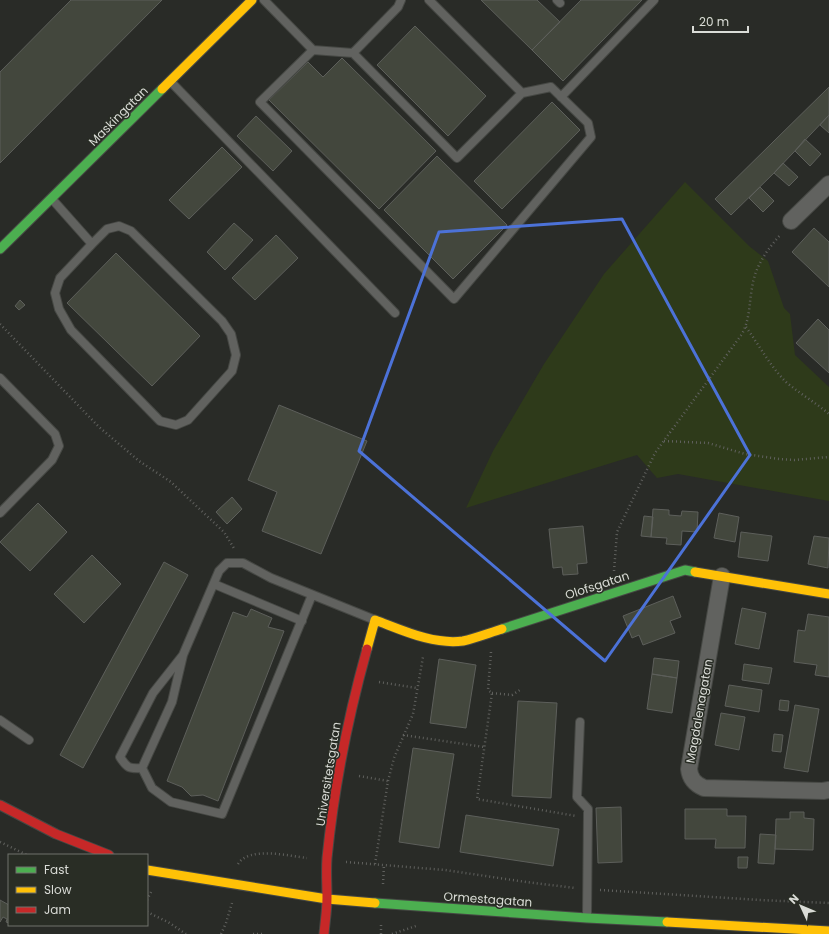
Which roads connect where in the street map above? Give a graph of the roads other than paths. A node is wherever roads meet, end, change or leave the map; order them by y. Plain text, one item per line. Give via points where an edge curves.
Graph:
1 (252, 0) edge
2 (264, 0) edge
3 (401, 0) edge
4 (430, 0) edge
5 (654, 0) edge
6 (313, 50) junction
7 (352, 53) junction
8 (171, 81) junction
9 (522, 93) junction
10 (561, 97) junction
11 (829, 184) edge
12 (52, 198) junction
13 (791, 221) road end
14 (92, 244) junction
15 (0, 249) edge
16 (395, 313) dead end
17 (0, 378) edge
18 (0, 512) edge
19 (722, 576) junction
20 (214, 584) junction
21 (829, 594) edge
22 (312, 595) junction
23 (375, 620) junction
24 (302, 621) junction
25 (183, 655) junction
26 (0, 720) edge
27 (580, 722) dead end
28 (29, 740) dead end
29 (142, 768) junction
30 (829, 790) edge
31 (0, 805) edge
32 (106, 854) edge
33 (148, 870) edge
34 (327, 899) junction
35 (587, 918) junction
36 (829, 931) edge
37 (324, 934) edge

1 - 8 street, Maskingatan
2 - 6 lane
3 - 7 lane via 398,7
4 - 9 lane
5 - 10 lane
6 - 7 lane
6 - 10 lane via 260,102 454,299 591,137 588,123
7 - 9 lane via 456,158
8 - 12 street, Maskingatan
8 - 16 lane
9 - 10 lane via 551,87
11 - 13 street
12 - 14 lane
12 - 15 street, Maskingatan
14 - 14 lane via 60,278 55,293 59,309 71,330 160,421 176,425 188,420 232,371 236,355 231,334 222,321 131,231 119,226 107,229
17 - 18 lane via 55,434 59,446 52,460
19 - 21 street, Olofsgatan
19 - 23 street, Olofsgatan via 685,570 458,641 426,638
19 - 30 street, Magdalenagatan via 689,769 692,780 704,788
20 - 22 lane via 219,571 227,563 243,563
20 - 24 lane
20 - 25 lane
22 - 23 lane
22 - 24 lane
23 - 34 street, Universitetsgatan via 358,679 338,773 327,860
24 - 29 lane via 222,814 171,802 152,788
25 - 29 lane via 172,702
25 - 29 lane via 153,693 120,757 125,766 133,769
26 - 28 lane
27 - 35 lane via 576,797 588,809
31 - 32 street via 56,834
33 - 34 street, Ormestagatan
34 - 35 street, Ormestagatan
34 - 37 street, Universitetsgatan
35 - 36 street, Ormestagatan

